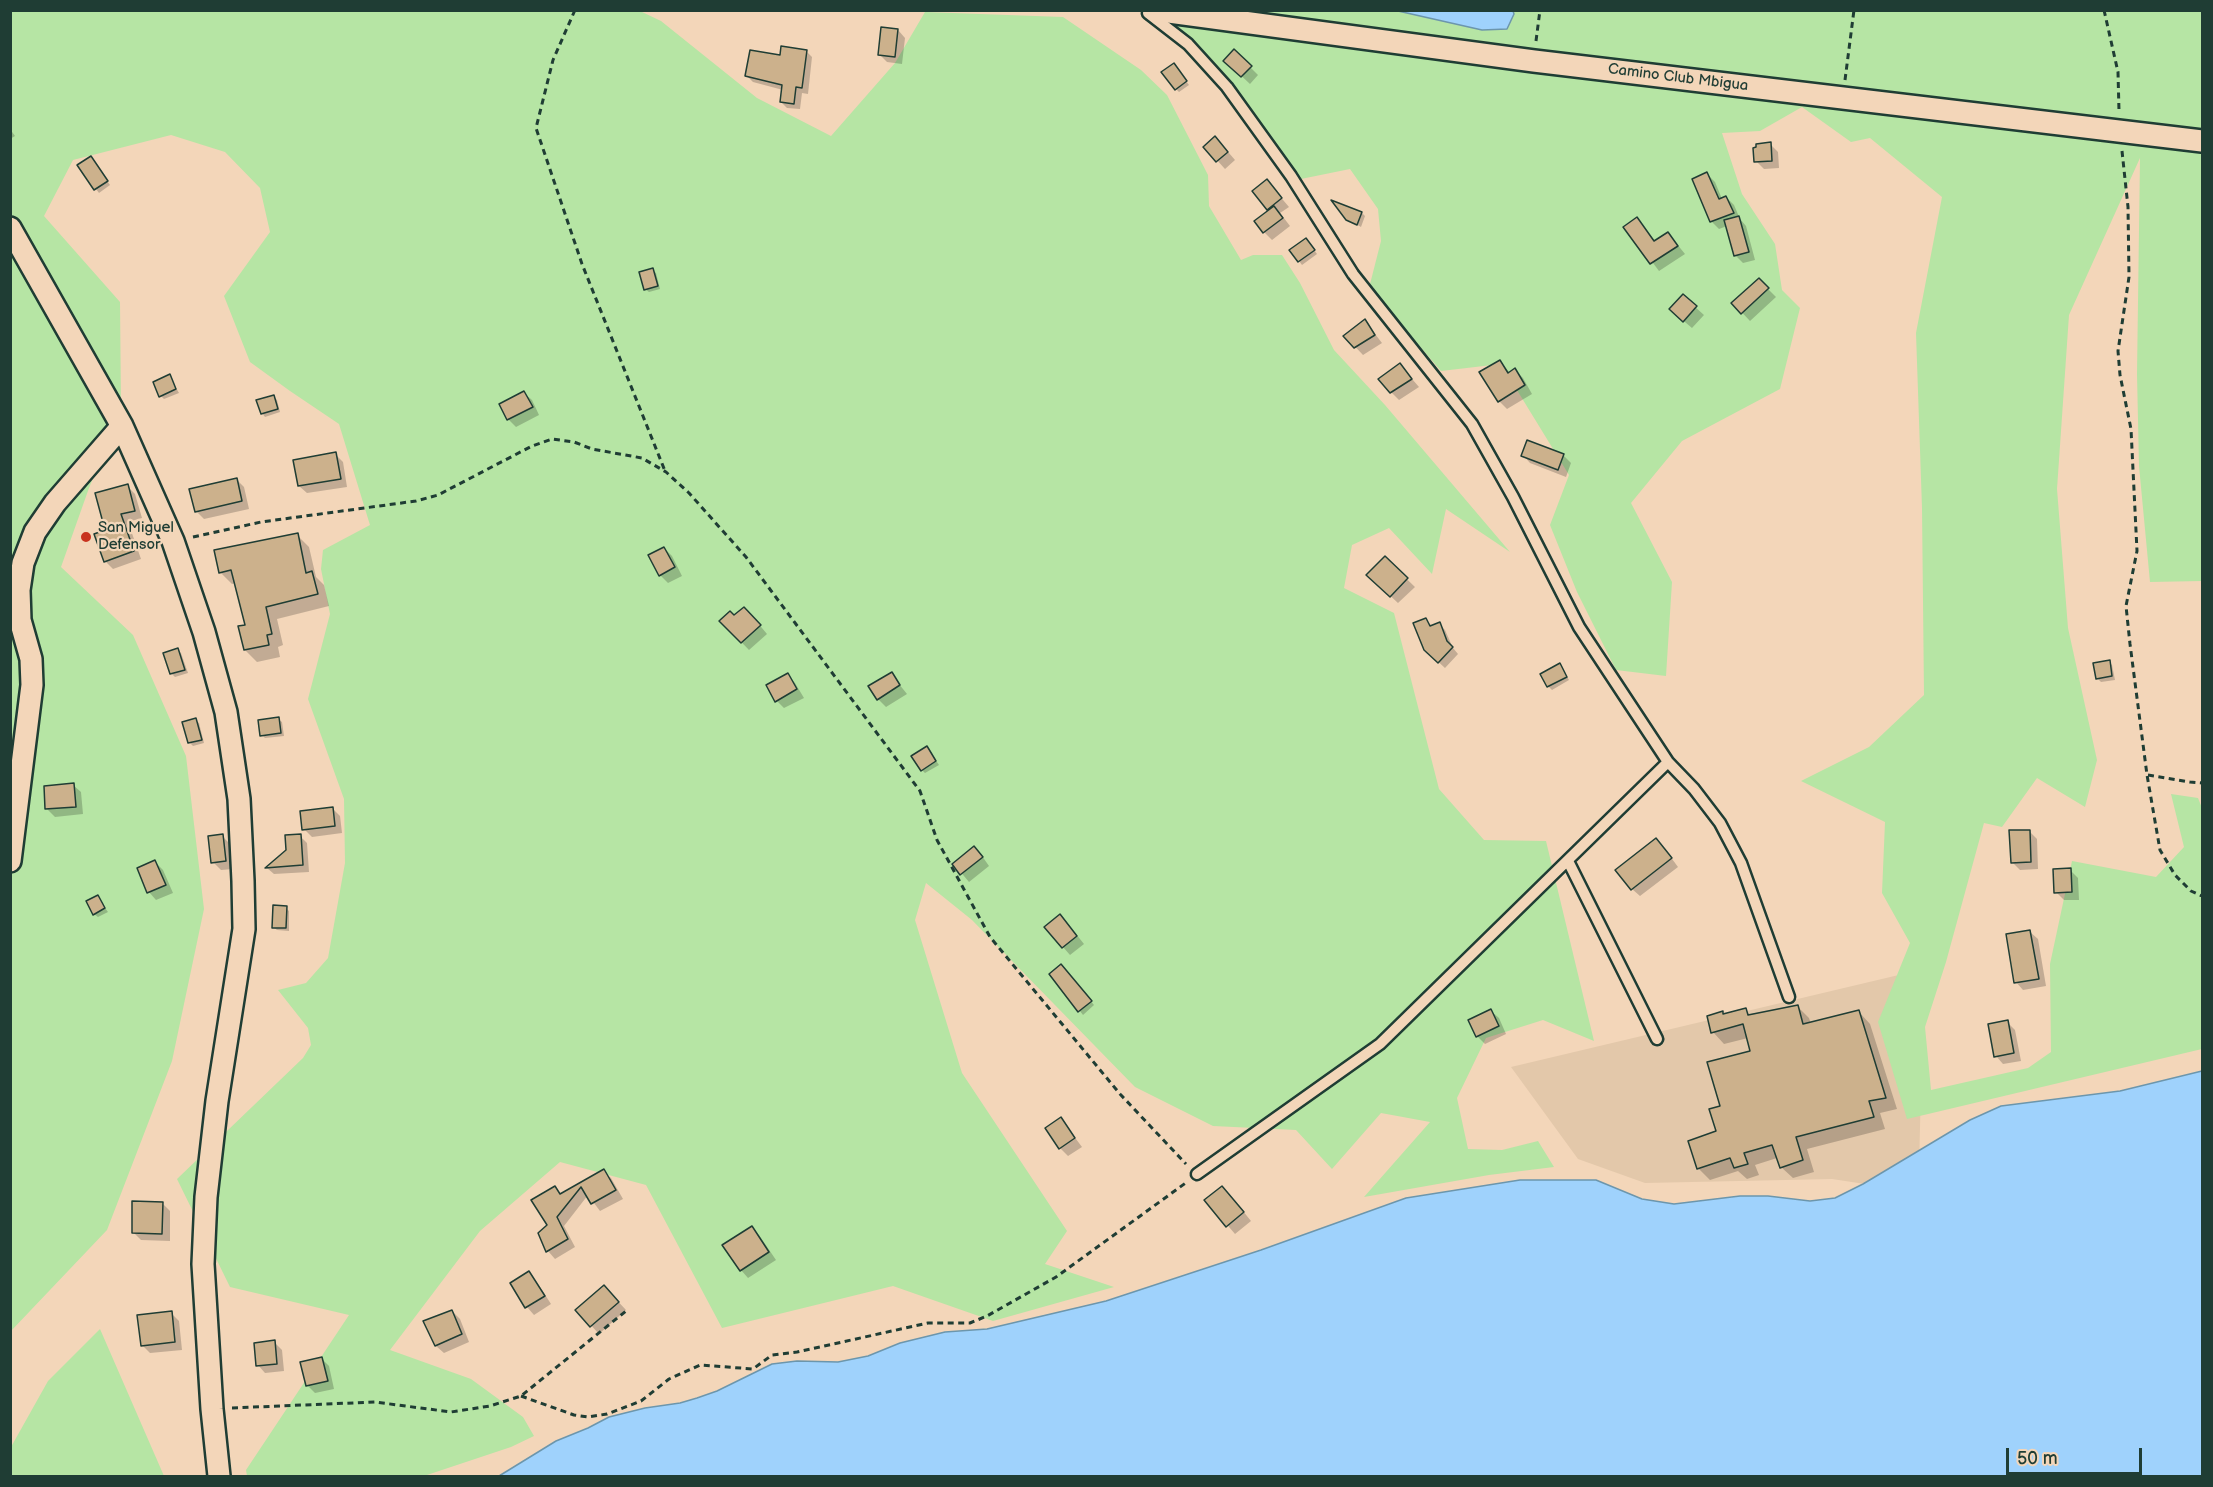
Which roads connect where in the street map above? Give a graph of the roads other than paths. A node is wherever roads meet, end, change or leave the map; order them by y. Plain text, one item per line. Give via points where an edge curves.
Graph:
1 (1145, 10) edge
2 (1154, 10) edge
3 (2202, 141) edge
4 (10, 228) edge
5 (122, 426) junction
6 (1668, 762) junction
7 (10, 861) edge
8 (1568, 861) junction
9 (1789, 997) dead end
10 (1657, 1039) dead end
11 (1197, 1174) road end
12 (219, 1476) edge

1 - 6 lane via 1188,44 1227,87 1291,176 1353,274 1472,424 1579,627
2 - 3 street, Camino Club Mbigua via 1534,61
4 - 5 street
5 - 7 street via 55,503 35,532 23,563 20,620 31,659 32,685
5 - 12 street via 173,541 204,632 226,712 239,800 244,929 217,1101 203,1264
6 - 8 lane
6 - 9 lane via 1720,823 1742,863
8 - 10 lane
8 - 11 lane via 1380,1044

